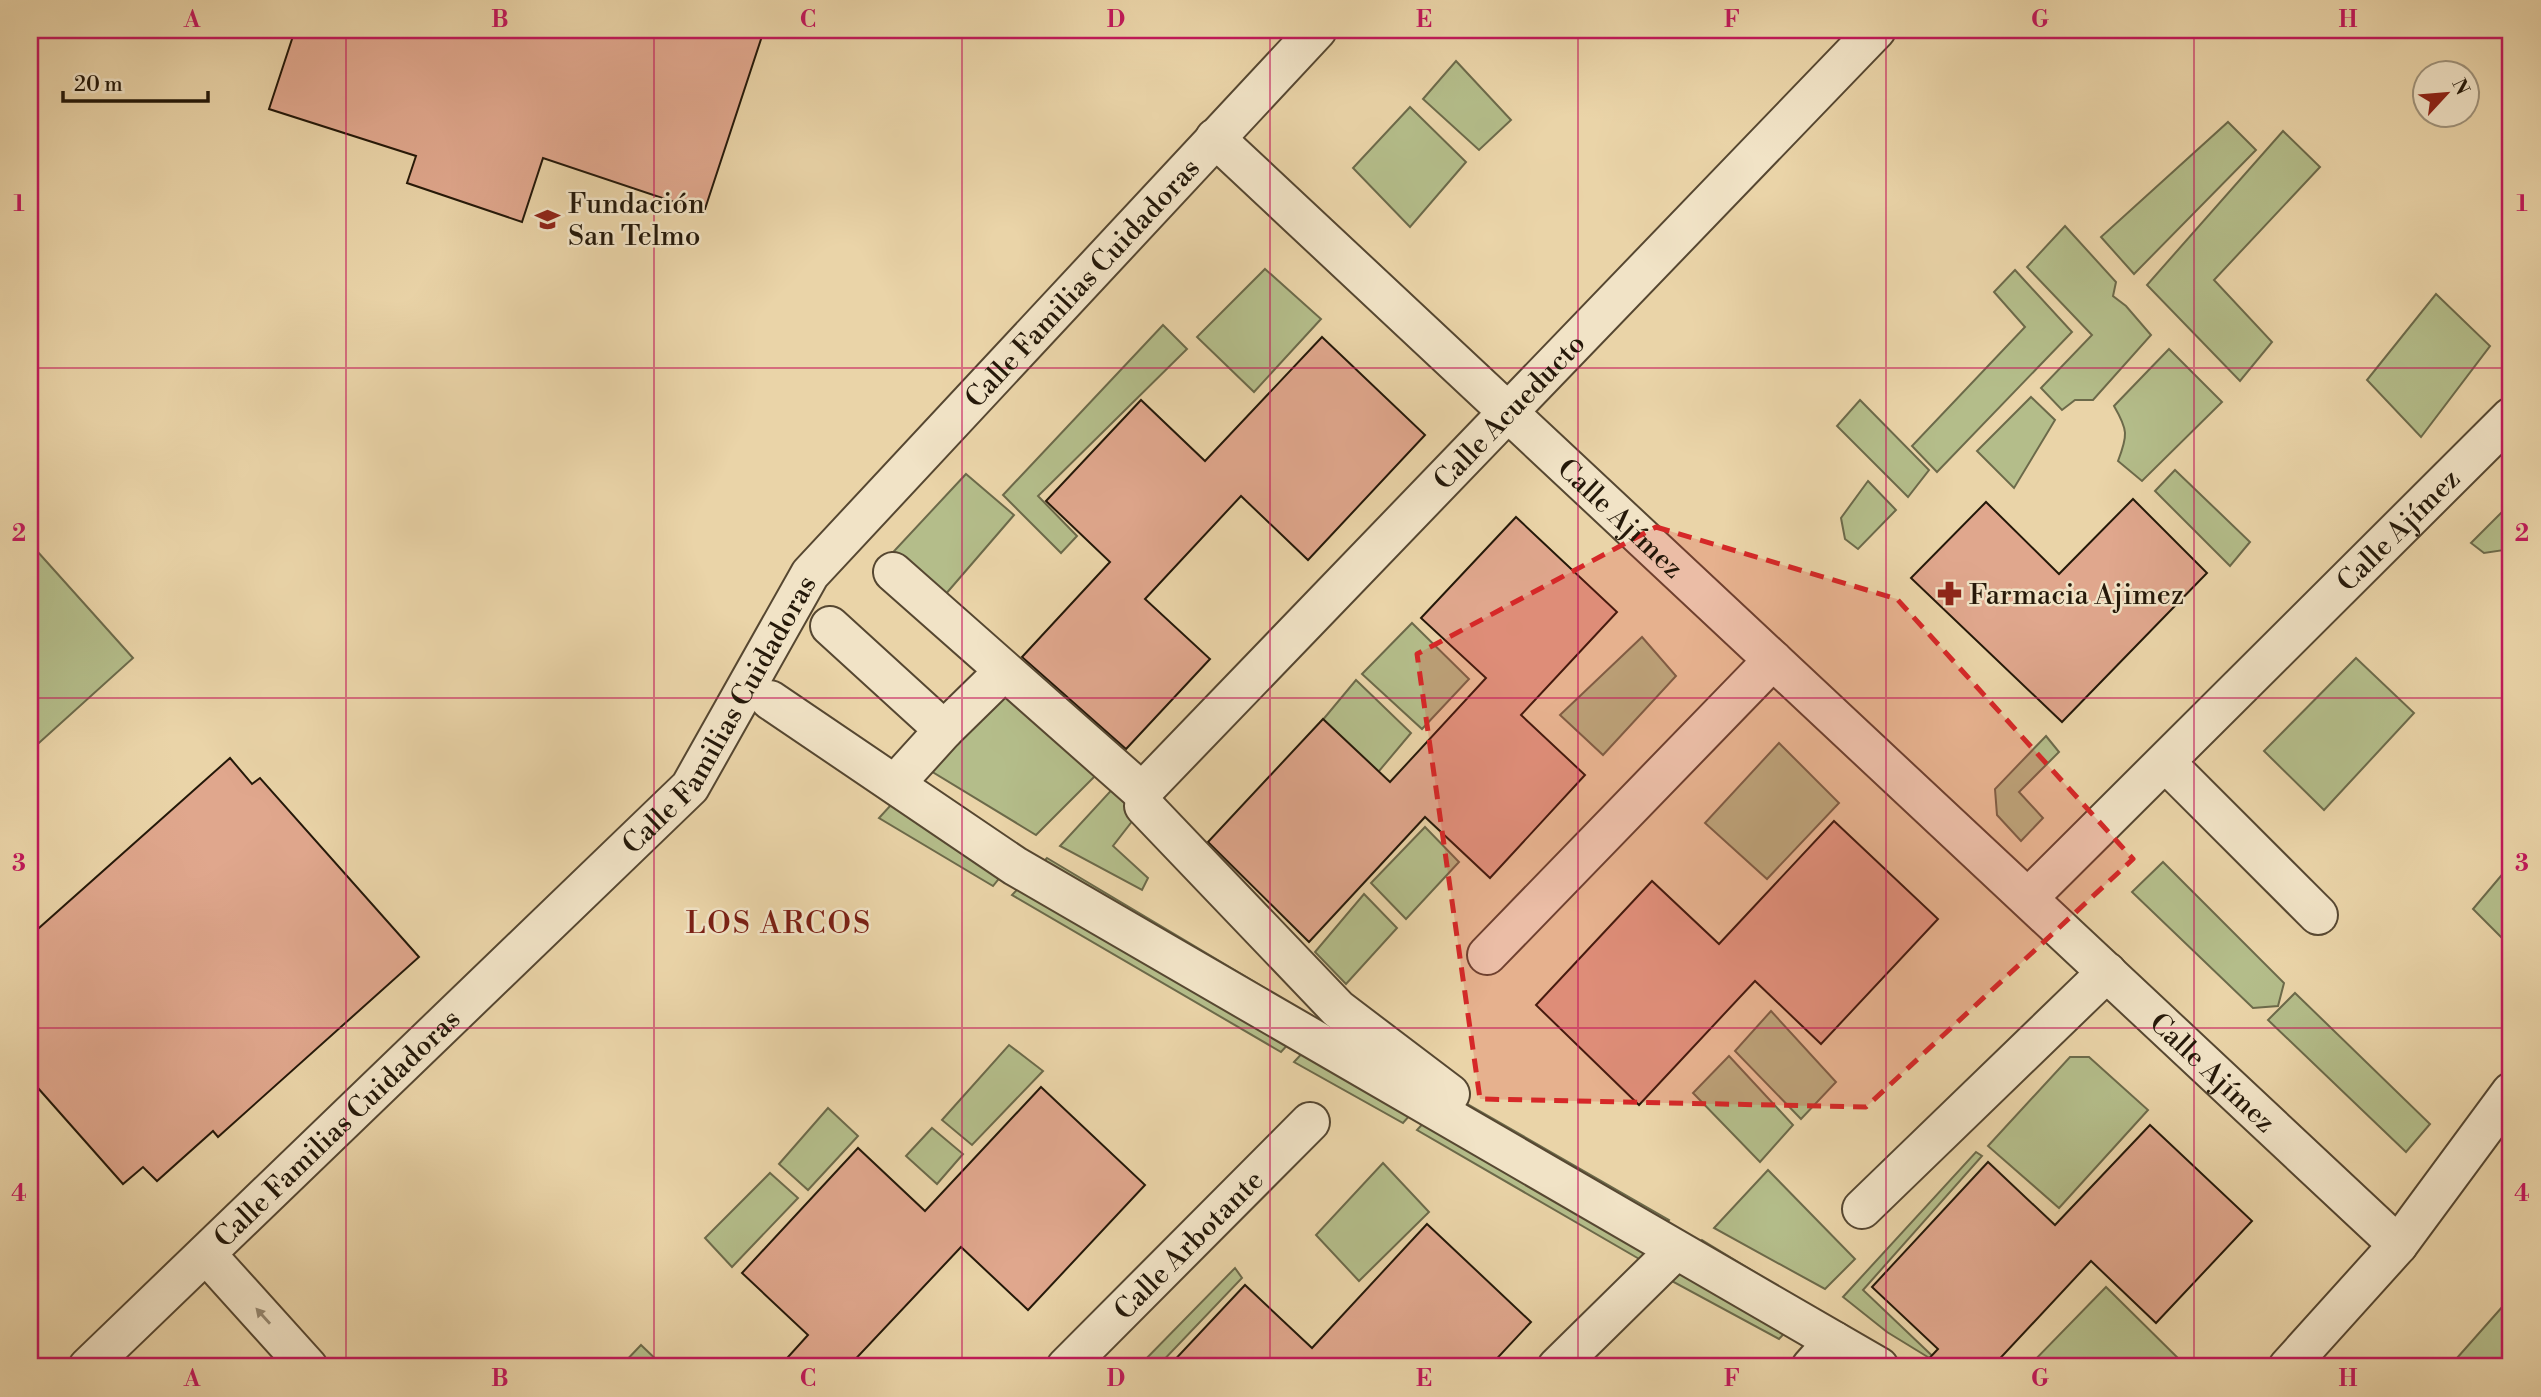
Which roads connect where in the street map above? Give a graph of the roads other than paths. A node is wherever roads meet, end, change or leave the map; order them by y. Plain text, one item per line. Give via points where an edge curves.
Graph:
1 (1317, 30) edge
2 (1877, 30) edge
3 (1215, 138) junction
4 (1508, 412) junction
5 (2511, 417) edge
6 (893, 572) dead end
7 (830, 626) dead end
8 (1773, 660) junction
9 (990, 685) dead end
10 (770, 700) dead end
11 (944, 730) junction
12 (2166, 763) junction
13 (895, 784) junction
14 (1143, 799) junction
15 (2028, 898) junction
16 (2318, 915) dead end
17 (1487, 956) dead end
18 (2106, 972) junction
19 (2511, 1092) edge
20 (1435, 1109) junction
21 (1310, 1122) dead end
22 (1862, 1209) dead end
23 (2398, 1245) junction
24 (1676, 1250) junction
25 (206, 1254) junction
26 (1823, 1354) edge
27 (88, 1367) edge
28 (308, 1367) edge
29 (1066, 1367) edge
30 (1557, 1367) edge
31 (1879, 1367) edge
32 (2288, 1367) edge

1 - 3 street, Calle Familias Cuidadoras
2 - 4 street, Calle Acueducto
3 - 4 street, Calle Ajímez
3 - 25 street, Calle Familias Cuidadoras via 810,574 691,787
4 - 8 street, Calle Ajímez
4 - 14 street, Calle Acueducto
5 - 12 street, Calle Ajímez
6 - 14 street
7 - 11 street
8 - 15 street, Calle Ajímez
8 - 17 street
9 - 11 street
10 - 13 street
11 - 13 street
12 - 15 street, Calle Ajímez
12 - 16 street
13 - 20 street via 1015,866
14 - 20 street via 1338,1009 1450,1094
15 - 18 street, Calle Ajímez
18 - 22 street
18 - 23 street, Calle Ajímez
19 - 23 street
20 - 24 street
21 - 29 street, Calle Arbotante
23 - 32 street
24 - 26 street
24 - 30 street
25 - 27 street, Calle Familias Cuidadoras
28 -> 25 street
26 - 31 street

